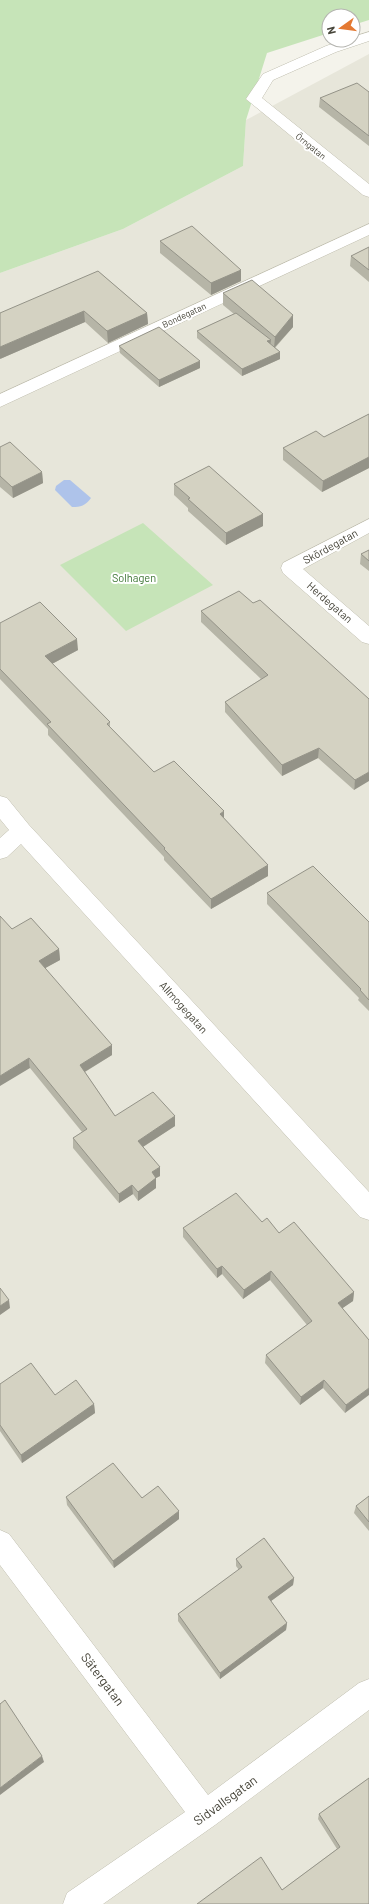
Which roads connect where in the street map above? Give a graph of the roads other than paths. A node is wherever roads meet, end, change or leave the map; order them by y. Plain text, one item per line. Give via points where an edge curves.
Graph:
1 (369, 36) edge
2 (369, 192) edge
3 (369, 229) edge
4 (0, 401) edge
5 (369, 525) edge
6 (290, 568) joint
7 (369, 637) edge
8 (0, 804) edge
9 (22, 831) junction
10 (0, 851) edge
11 (369, 1209) edge
12 (0, 1543) edge
13 (369, 1693) edge
14 (205, 1815) junction
15 (78, 1904) edge

1 - 2 street, Örngatan via 331,49 268,77 254,99
3 - 4 street, Bondegatan
5 - 6 street, Skördegatan
6 - 7 street, Herdegatan
8 - 9 street, Allmogegatan
9 - 10 street
9 - 11 street, Allmogegatan
12 - 14 street, Sätergatan
13 - 14 street, Sidvallsgatan
14 - 15 street, Sidvallsgatan

